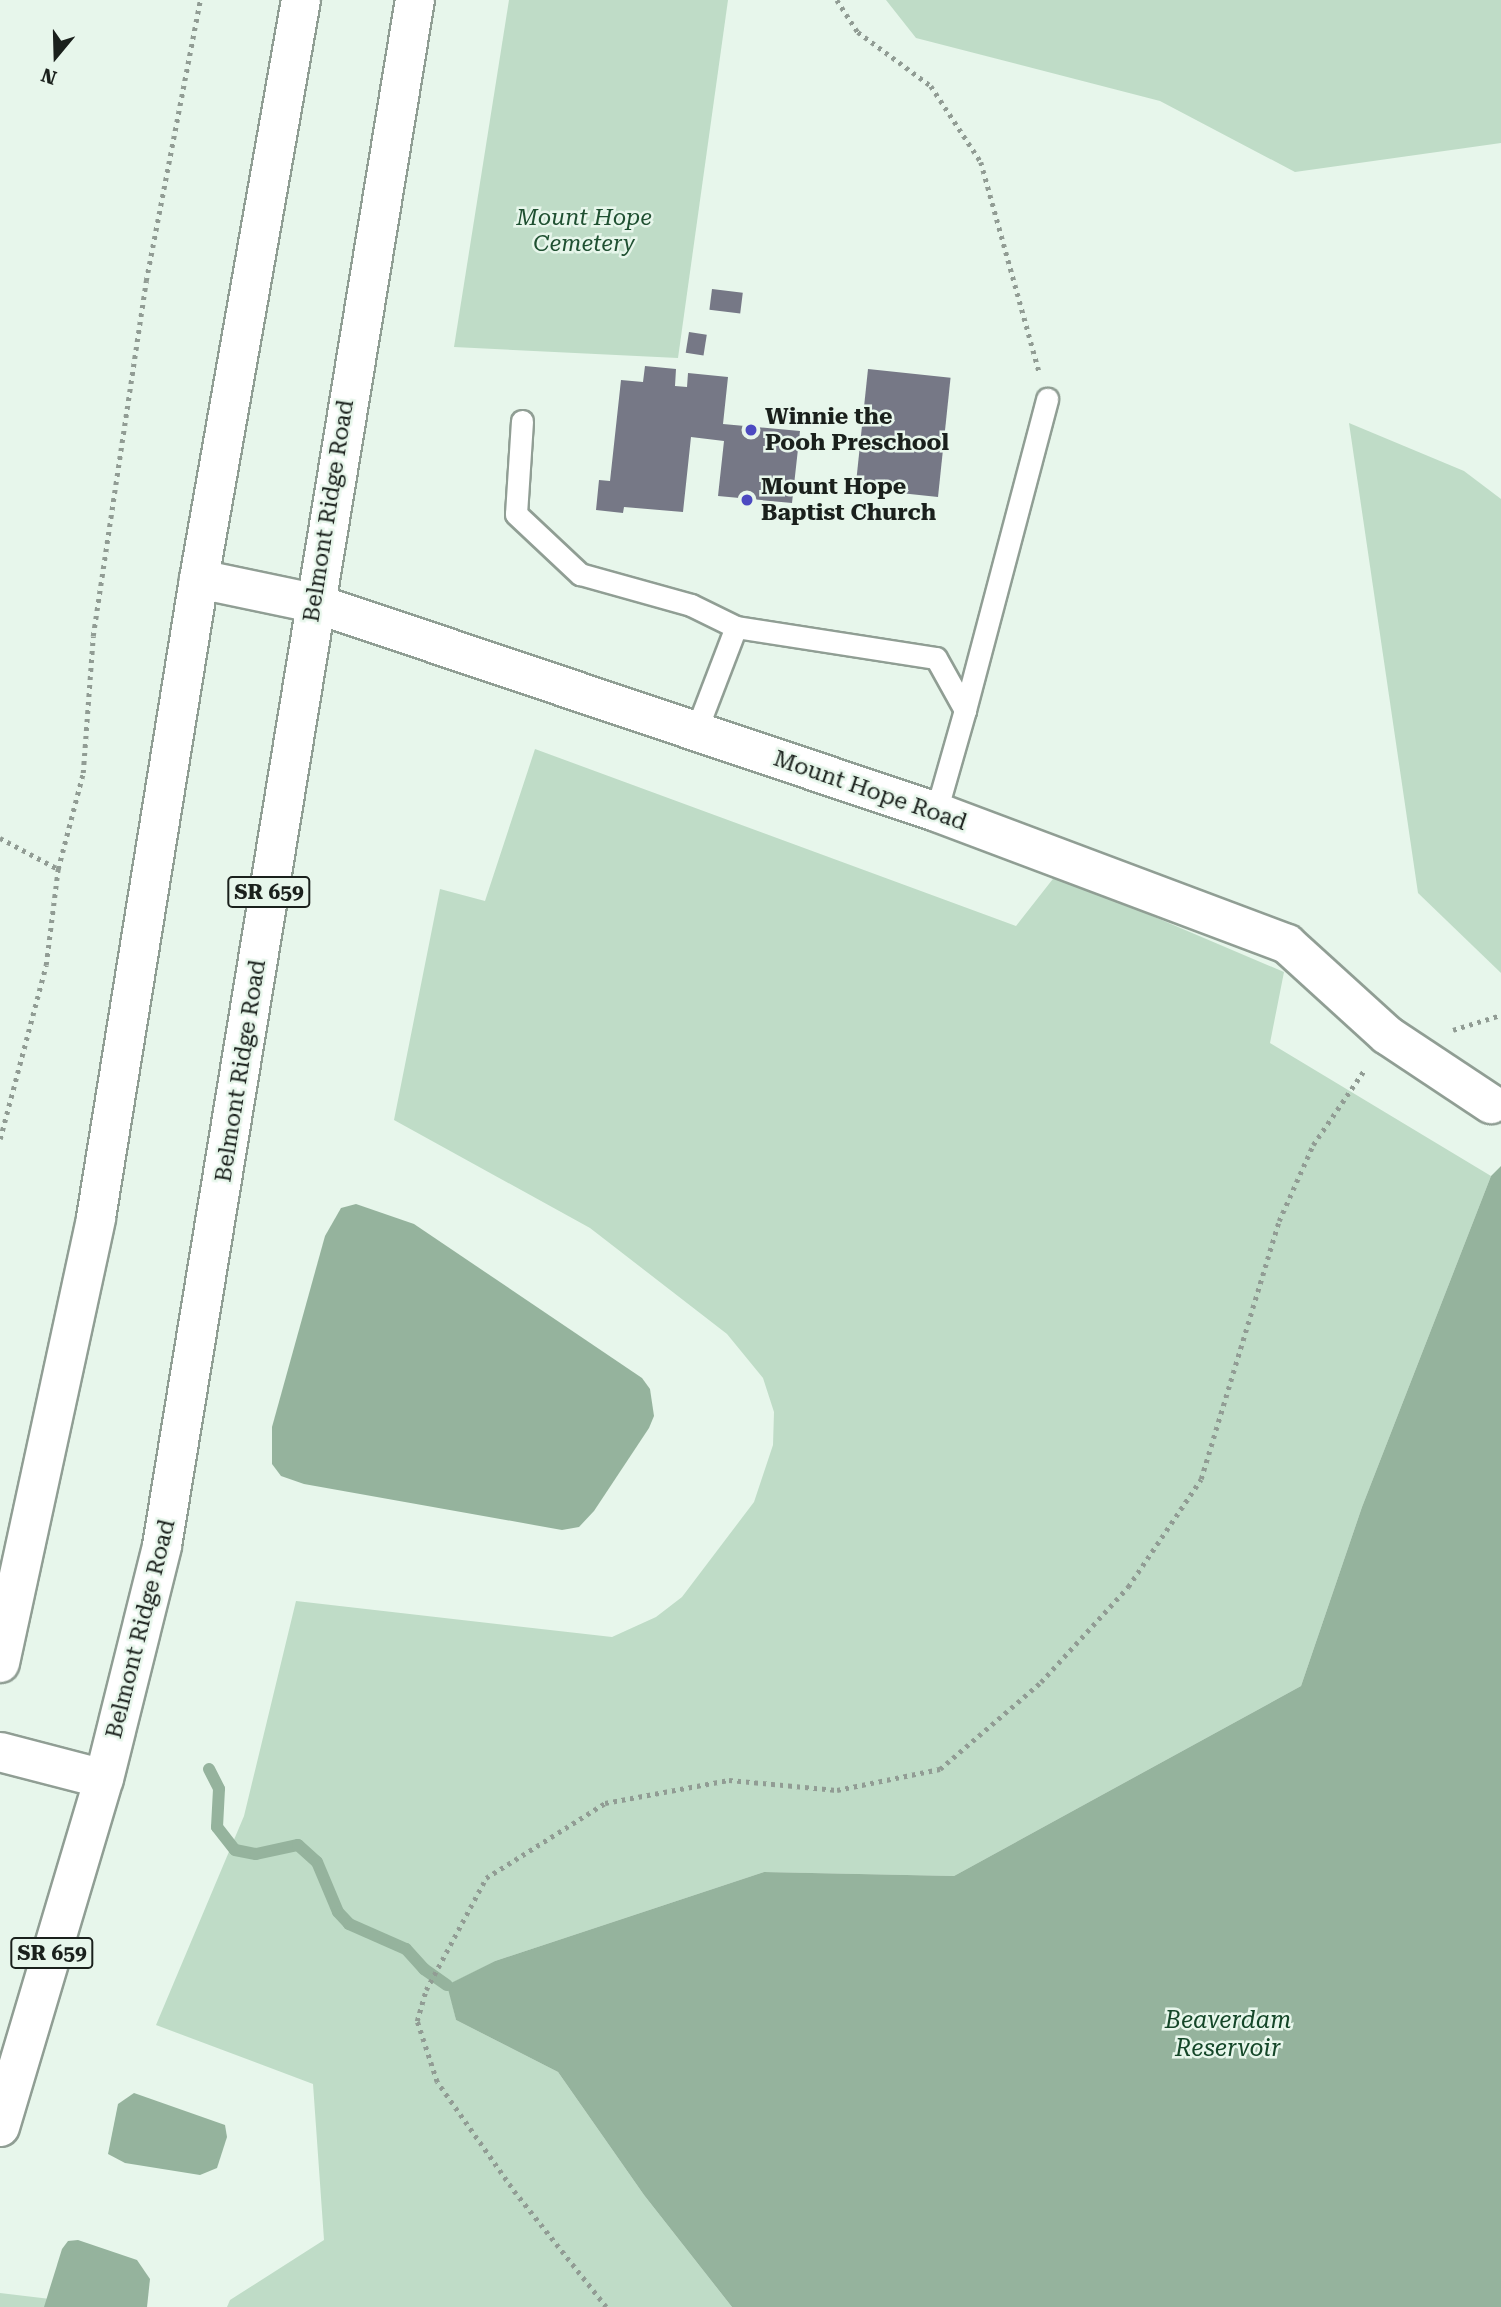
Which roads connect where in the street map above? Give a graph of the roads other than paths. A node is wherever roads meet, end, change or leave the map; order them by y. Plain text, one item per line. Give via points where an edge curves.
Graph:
1 (301, 0) edge
2 (415, 0) edge
3 (1047, 399) road end
4 (522, 421) dead end
5 (199, 579) junction
6 (314, 603) junction
7 (736, 627) junction
8 (965, 710) junction
9 (696, 731) junction
10 (936, 812) junction
11 (1491, 1104) dead end
12 (0, 1663) edge
13 (0, 1752) edge
14 (104, 1779) junction
15 (0, 2127) edge

1 - 5 main road
2 - 6 main road, Belmont Ridge Road / SR 659
3 - 8 lane
4 - 7 lane via 516,514 580,574 691,605
5 - 6 main road, Mount Hope Road
5 - 12 main road via 96,1218
6 - 9 main road, Mount Hope Road
6 - 14 main road, Belmont Ridge Road / SR 659 via 172,1496
7 - 8 lane via 936,658
7 - 9 lane
8 - 10 lane
9 - 10 main road, Mount Hope Road
10 - 11 main road, Mount Hope Road via 1287,944 1387,1035
13 - 14 main road
14 - 15 main road, Belmont Ridge Road / SR 659

